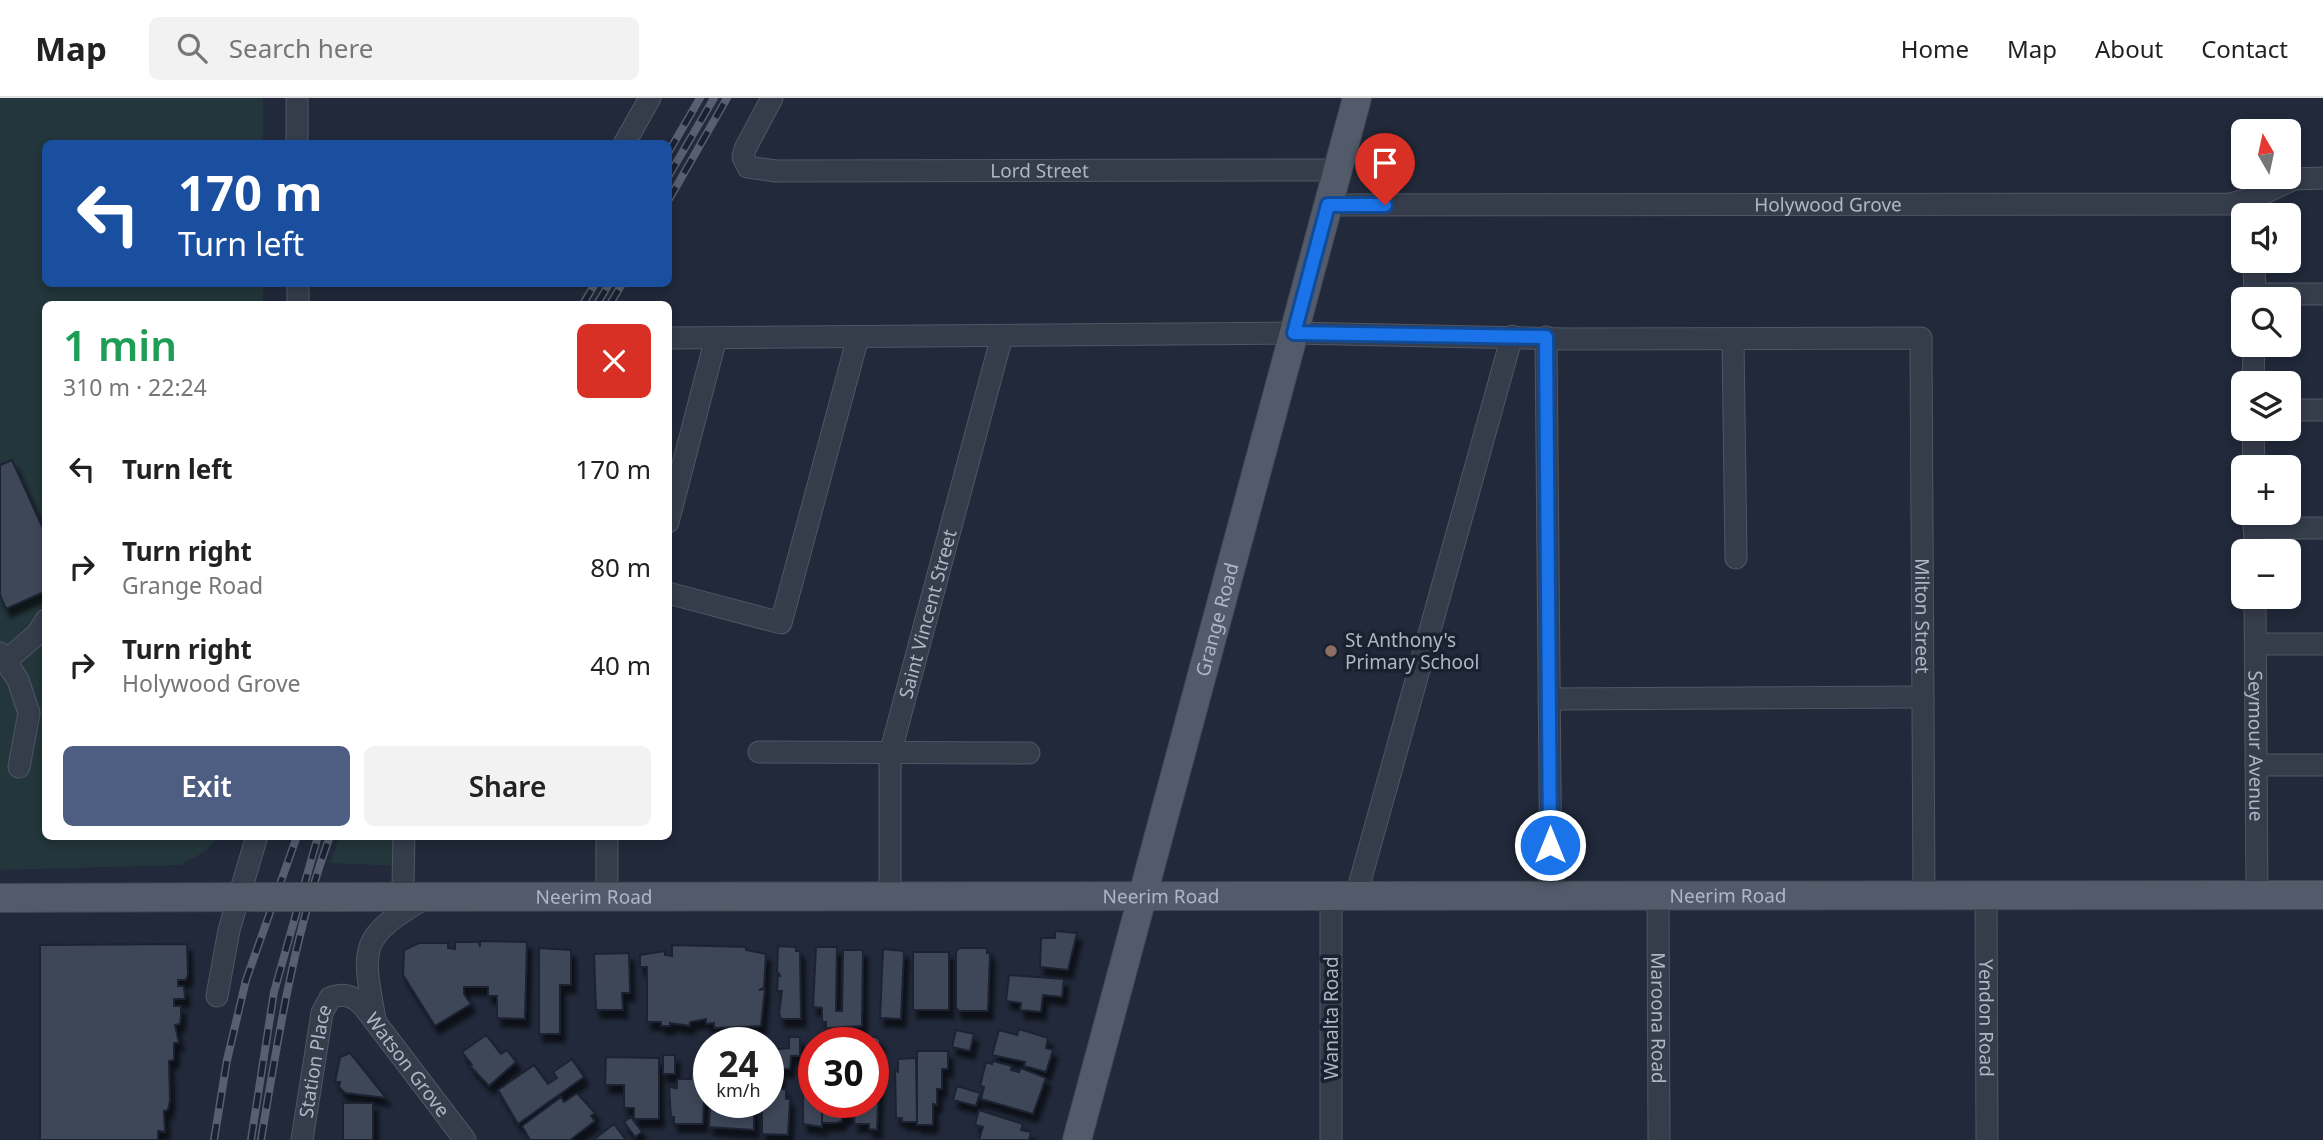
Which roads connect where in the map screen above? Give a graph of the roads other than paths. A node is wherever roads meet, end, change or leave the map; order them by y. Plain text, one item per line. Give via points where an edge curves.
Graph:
1 (297, 98) edge
2 (650, 98) edge
3 (772, 98) edge
4 (1357, 98) edge
5 (298, 140) edge
6 (626, 140) edge
7 (1338, 170) junction
8 (2323, 178) edge
9 (2260, 203) edge
10 (2231, 204) edge
11 (1328, 205) junction
12 (2323, 294) edge
13 (2301, 295) edge
14 (1294, 333) junction
15 (1002, 336) junction
16 (1512, 336) junction
17 (858, 337) junction
18 (1546, 337) junction
19 (672, 338) edge
20 (716, 338) junction
21 (1733, 340) junction
22 (2301, 410) edge
23 (2323, 410) edge
24 (672, 507) edge
25 (2297, 525) edge
26 (2323, 528) edge
27 (1736, 558) dead end
28 (672, 594) edge
29 (2255, 609) edge
30 (42, 626) edge
31 (2256, 644) junction
32 (2323, 644) edge
33 (3, 657) edge
34 (1923, 696) junction
35 (1549, 699) junction
36 (759, 752) dead end
37 (1029, 753) dead end
38 (890, 754) junction
39 (2256, 765) junction
40 (2323, 765) edge
41 (19, 767) dead end
42 (257, 840) edge
43 (405, 840) edge
44 (607, 840) edge
45 (415, 890) junction
46 (2257, 895) junction
47 (2323, 895) edge
48 (890, 896) junction
49 (1344, 896) junction
50 (1551, 896) junction
51 (1924, 896) junction
52 (1986, 896) junction
53 (252, 897) junction
54 (607, 897) junction
55 (1143, 897) junction
56 (1658, 897) junction
57 (0, 898) edge
58 (346, 995) joint
59 (217, 996) dead end
60 (376, 1023) junction
61 (441, 1109) junction
62 (302, 1140) edge
63 (441, 1140) edge
64 (465, 1140) edge
65 (1077, 1140) edge
66 (1331, 1140) edge
67 (1659, 1140) edge
68 (1987, 1140) edge

1 - 5 street
2 - 6 street
3 - 7 street, Lord Street via 749,140 744,165 776,171
4 - 7 main road, Grange Road
7 - 11 main road, Grange Road
8 - 9 street, Holywood Grove via 2294,179
10 - 11 street, Holywood Grove
11 - 14 main road, Grange Road
12 - 13 street
14 - 15 street
14 - 16 street
14 - 55 main road, Grange Road
15 - 17 street
15 - 38 street, Saint Vincent Street
16 - 18 street
16 - 49 street, Wanalta Road
17 - 20 street
17 - 28 street via 781,623
18 - 21 street
18 - 35 street
19 - 20 street
20 - 24 street
21 - 27 street
21 - 34 street, Milton Street via 1921,338
22 - 23 street
25 - 26 street
29 - 31 street, Seymour Avenue
30 - 33 street
31 - 32 street
31 - 39 street, Seymour Avenue
33 - 41 street via 18,680 29,713
34 - 35 street
34 - 51 street, Milton Street
35 - 50 street
36 - 38 street
37 - 38 street
38 - 48 street, Saint Vincent Street
39 - 40 street
39 - 46 street, Seymour Avenue
42 - 53 street
43 - 45 street
44 - 54 street
45 - 53 main road, Neerim Road, bridge
45 - 54 main road, Neerim Road
45 - 60 street via 372,939 366,964
46 - 47 main road, Neerim Road
46 - 52 main road, Neerim Road
48 - 54 main road, Neerim Road
48 - 55 main road, Neerim Road
49 - 50 main road, Neerim Road
49 - 55 main road, Neerim Road
49 - 66 street, Wanalta Road
50 - 56 main road, Neerim Road
51 - 52 main road, Neerim Road
51 - 56 main road, Neerim Road
52 - 68 street, Yendon Road
53 - 57 main road, Neerim Road
53 - 59 street
55 - 65 main road, Grange Road
56 - 67 street, Maroona Road
58 - 60 street, Watson Grove via 359,1001
58 - 62 street, Station Place via 330,998 322,1013
60 - 61 street, Watson Grove
61 - 63 street
61 - 64 street, Watson Grove

